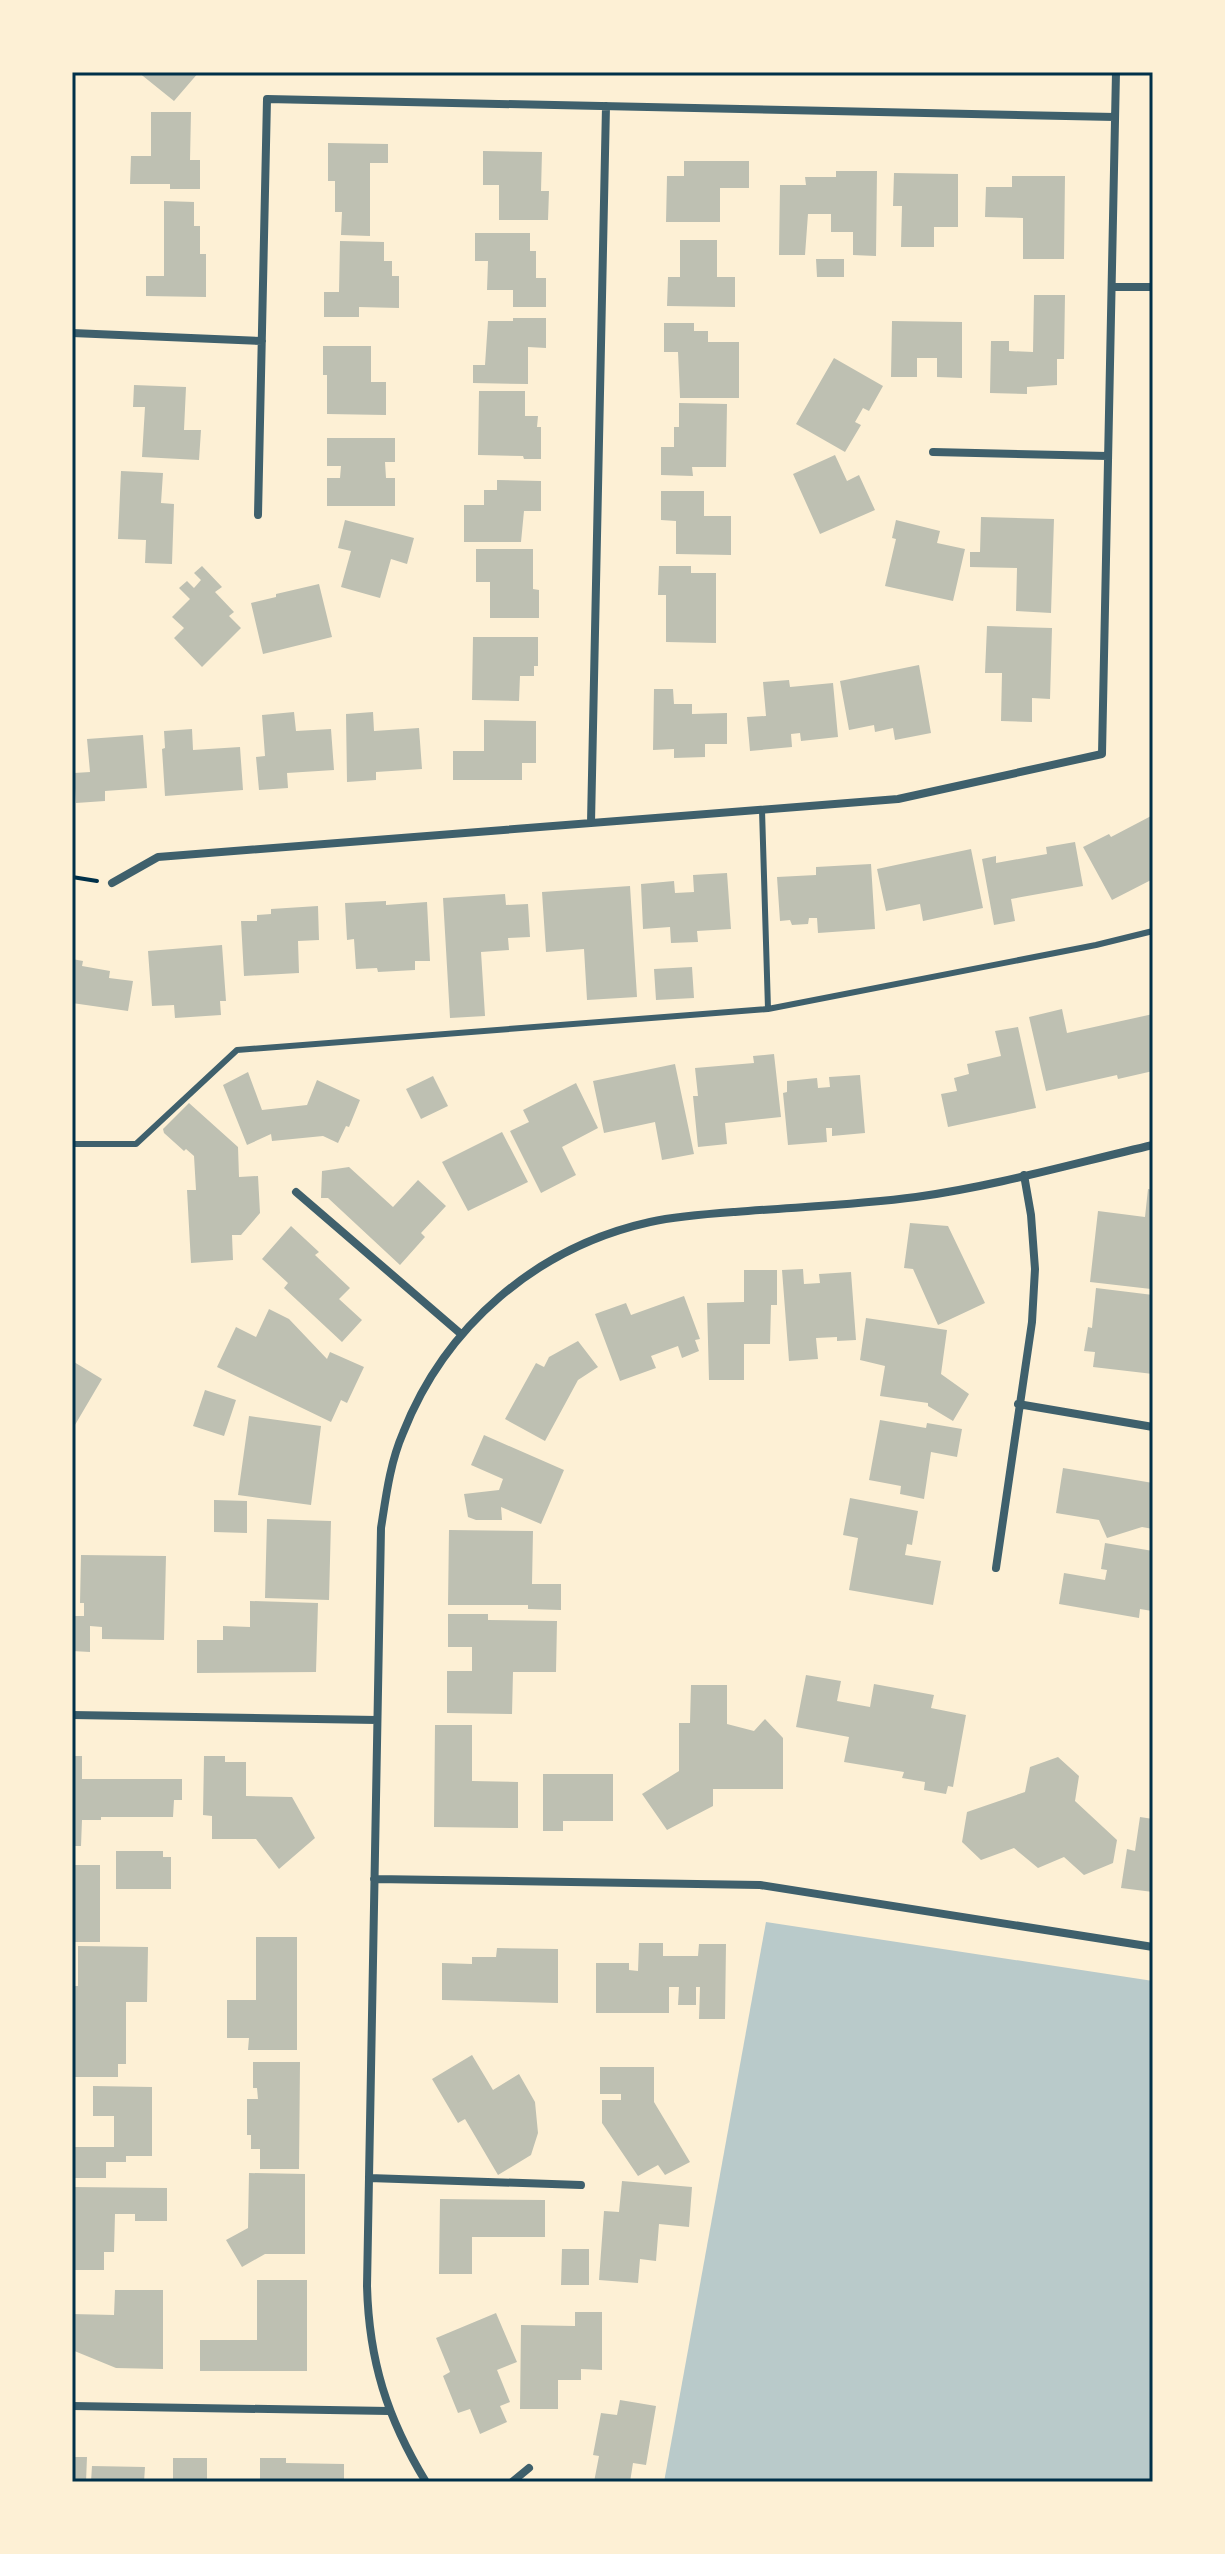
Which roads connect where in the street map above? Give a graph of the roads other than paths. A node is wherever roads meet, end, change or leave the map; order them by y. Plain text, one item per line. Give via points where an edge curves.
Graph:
1 (1116, 72) edge
2 (606, 106) junction
3 (1115, 117) junction
4 (1112, 287) junction
5 (1153, 287) edge
6 (72, 333) edge
7 (262, 341) junction
8 (933, 452) dead end
9 (1108, 456) junction
10 (258, 515) dead end
11 (762, 810) junction
12 (591, 823) junction
13 (112, 883) road end
14 (1153, 931) edge
15 (768, 1009) junction
16 (72, 1144) edge
17 (1153, 1145) edge
18 (1024, 1175) junction
19 (296, 1192) dead end
20 (461, 1334) junction
21 (1018, 1404) junction
22 (1153, 1427) edge
23 (996, 1568) dead end
24 (72, 1715) edge
25 (377, 1720) junction
26 (374, 1879) junction
27 (1153, 1947) edge
28 (369, 2178) junction
29 (581, 2185) dead end
30 (72, 2406) edge
31 (389, 2411) junction
32 (529, 2468) dead end
33 (426, 2482) edge
34 (512, 2482) edge

1 - 3 street
2 - 3 street
2 - 7 street via 267,99
2 - 12 street
3 - 4 street
4 - 5 street
4 - 9 street
6 - 7 street
7 - 10 street
8 - 9 street
9 - 11 street via 1102,754 898,799
11 - 12 street
11 - 15 lane
12 - 13 street via 158,857
14 - 15 lane
15 - 16 lane via 237,1050 136,1144
17 - 18 street
18 - 20 street via 916,1197 694,1215 612,1232 528,1274
18 - 21 street via 1035,1269
19 - 20 street
20 - 25 street via 419,1397 388,1481 381,1528
21 - 22 street
21 - 23 street
24 - 25 street
25 - 26 street
26 - 27 street via 760,1885
26 - 28 street
28 - 29 street
28 - 31 street via 368,2316
30 - 31 street
31 - 33 street
32 - 34 street

